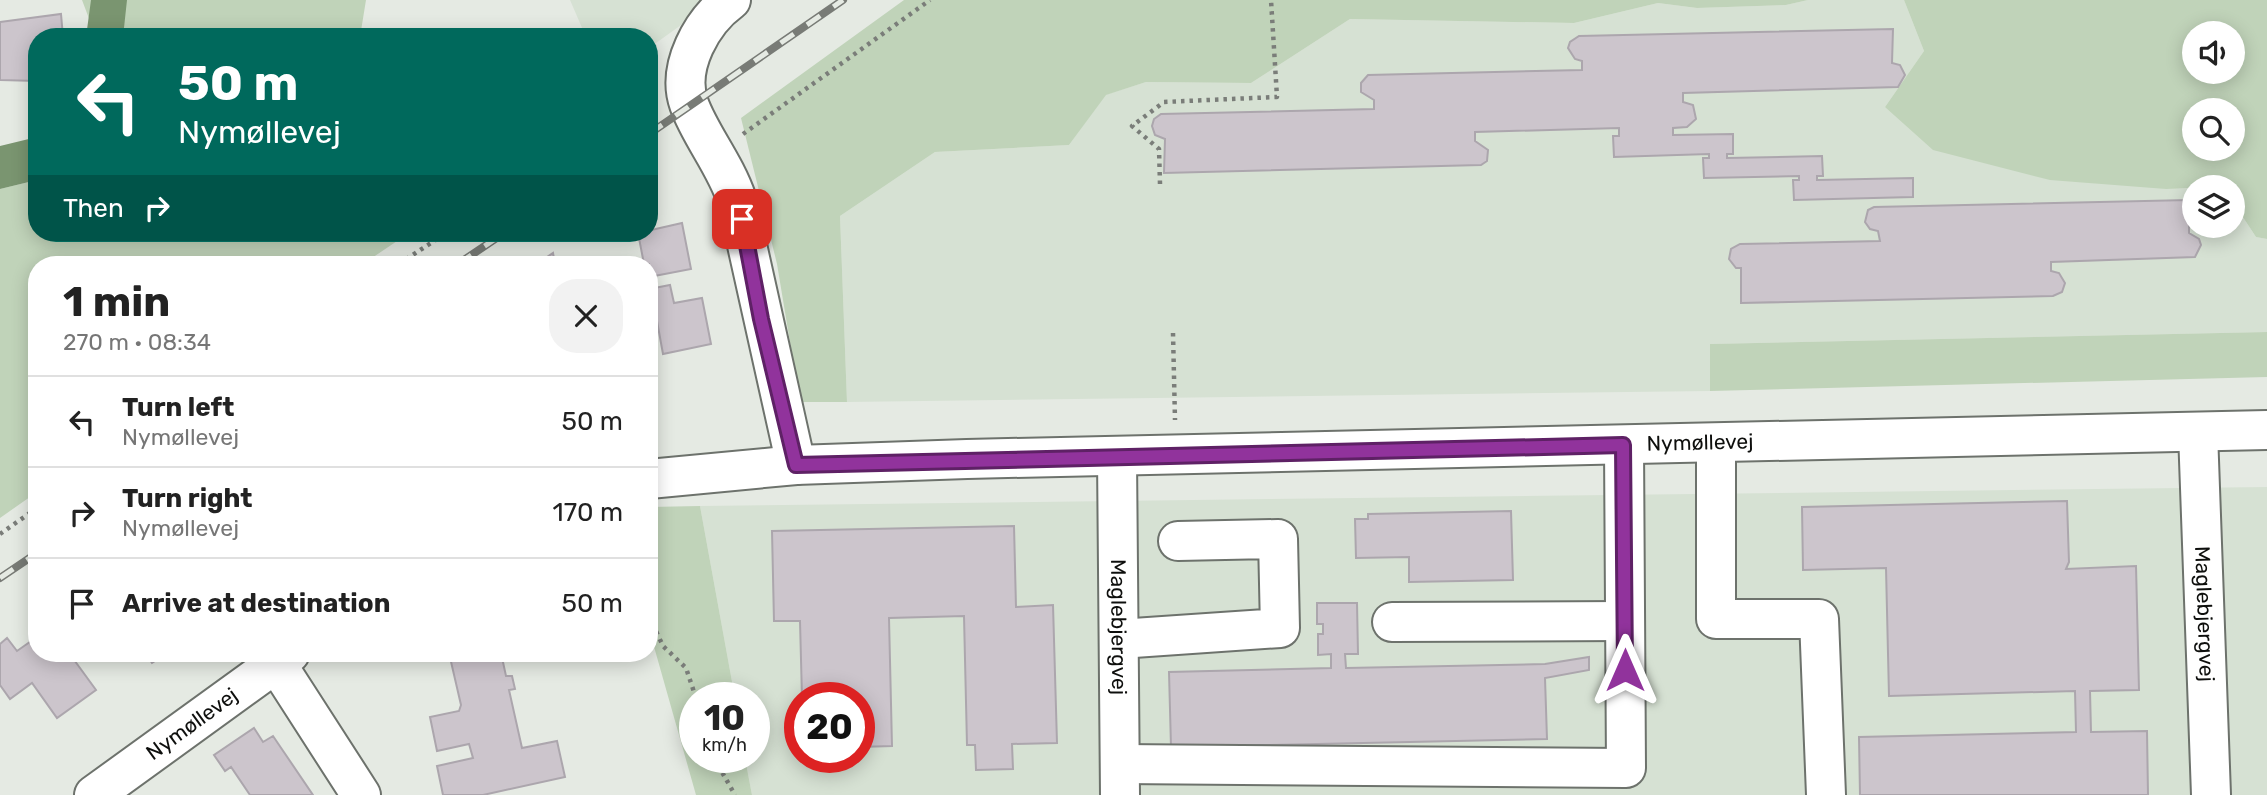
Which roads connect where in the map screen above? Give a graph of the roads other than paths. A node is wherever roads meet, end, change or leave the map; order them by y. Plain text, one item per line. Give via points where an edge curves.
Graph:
1 (731, 0) edge
2 (2267, 430) edge
3 (2198, 432) junction
4 (1716, 443) junction
5 (1623, 445) junction
6 (1117, 457) junction
7 (796, 465) junction
8 (658, 478) edge
9 (1178, 541) dead end
10 (1625, 621) junction
11 (1392, 622) dead end
12 (1119, 639) junction
13 (277, 662) edge
14 (285, 662) edge
15 (1120, 780) edge
16 (94, 795) edge
17 (361, 795) edge
18 (1826, 795) edge
19 (2211, 795) edge

1 - 7 street via 702,33 686,81 690,106 737,200
2 - 3 street, Nymøllevej
3 - 4 street, Nymøllevej
3 - 19 street, Maglebjergvej
4 - 5 street, Nymøllevej
4 - 18 street via 1716,619 1819,619
5 - 6 street, Nymøllevej
5 - 10 street
6 - 7 street, Nymøllevej
6 - 12 street, Maglebjergvej
7 - 8 street, Nymøllevej
9 - 12 street via 1278,539 1280,628
10 - 11 street
10 - 15 street via 1626,768
12 - 15 street, Maglebjergvej
13 - 16 street, Nymøllevej
14 - 17 street

